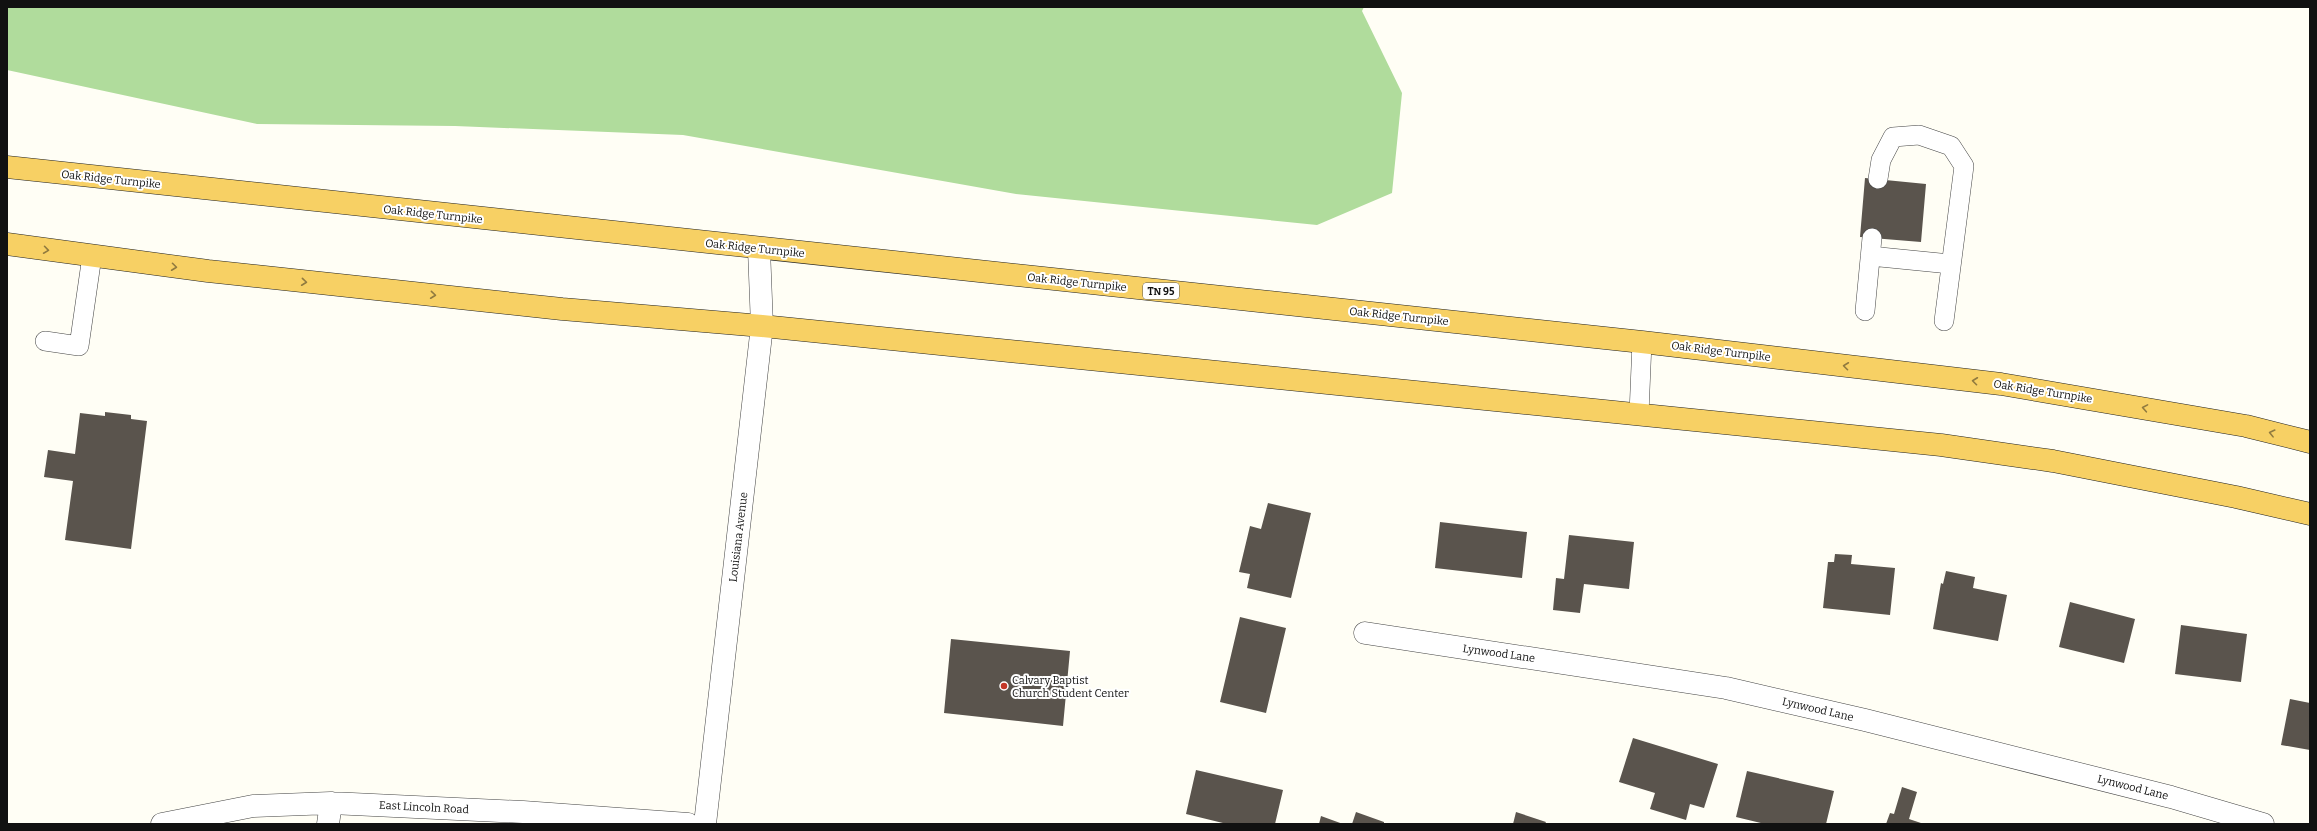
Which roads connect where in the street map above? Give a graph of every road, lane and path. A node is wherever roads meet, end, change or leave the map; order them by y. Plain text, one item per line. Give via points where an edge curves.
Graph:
1 (7, 167) edge
2 (1878, 179) dead end
3 (7, 244) edge
4 (759, 249) junction
5 (92, 256) junction
6 (1950, 264) junction
7 (1865, 311) dead end
8 (1944, 321) dead end
9 (762, 326) junction
10 (45, 341) dead end
11 (1642, 342) junction
12 (1640, 414) junction
13 (2310, 442) edge
14 (2310, 514) edge
15 (1365, 633) dead end
16 (330, 814) edge
17 (162, 824) edge
18 (688, 824) edge
19 (705, 824) edge
20 (2263, 824) edge

1 - 4 highway, Oak Ridge Turnpike / TN 95
2 - 6 lane via 1881,160 1893,136 1919,135 1951,146 1964,166
3 -> 5 highway
4 - 9 street, Louisiana Avenue
4 - 11 highway, Oak Ridge Turnpike / TN 95
5 -> 9 highway via 546,308
5 - 10 lane via 79,346
6 - 7 lane via 1871,247
6 - 8 lane
9 - 12 highway
9 - 19 street, Louisiana Avenue
11 - 12 lane
13 -> 11 highway, Oak Ridge Turnpike / TN 95 via 2246,426 2001,384
12 - 14 highway via 2052,460
15 - 20 street, Lynwood Lane via 1726,688 2171,797
16 - 17 street, East Lincoln Road via 253,806
16 - 18 street, East Lincoln Road via 523,812

